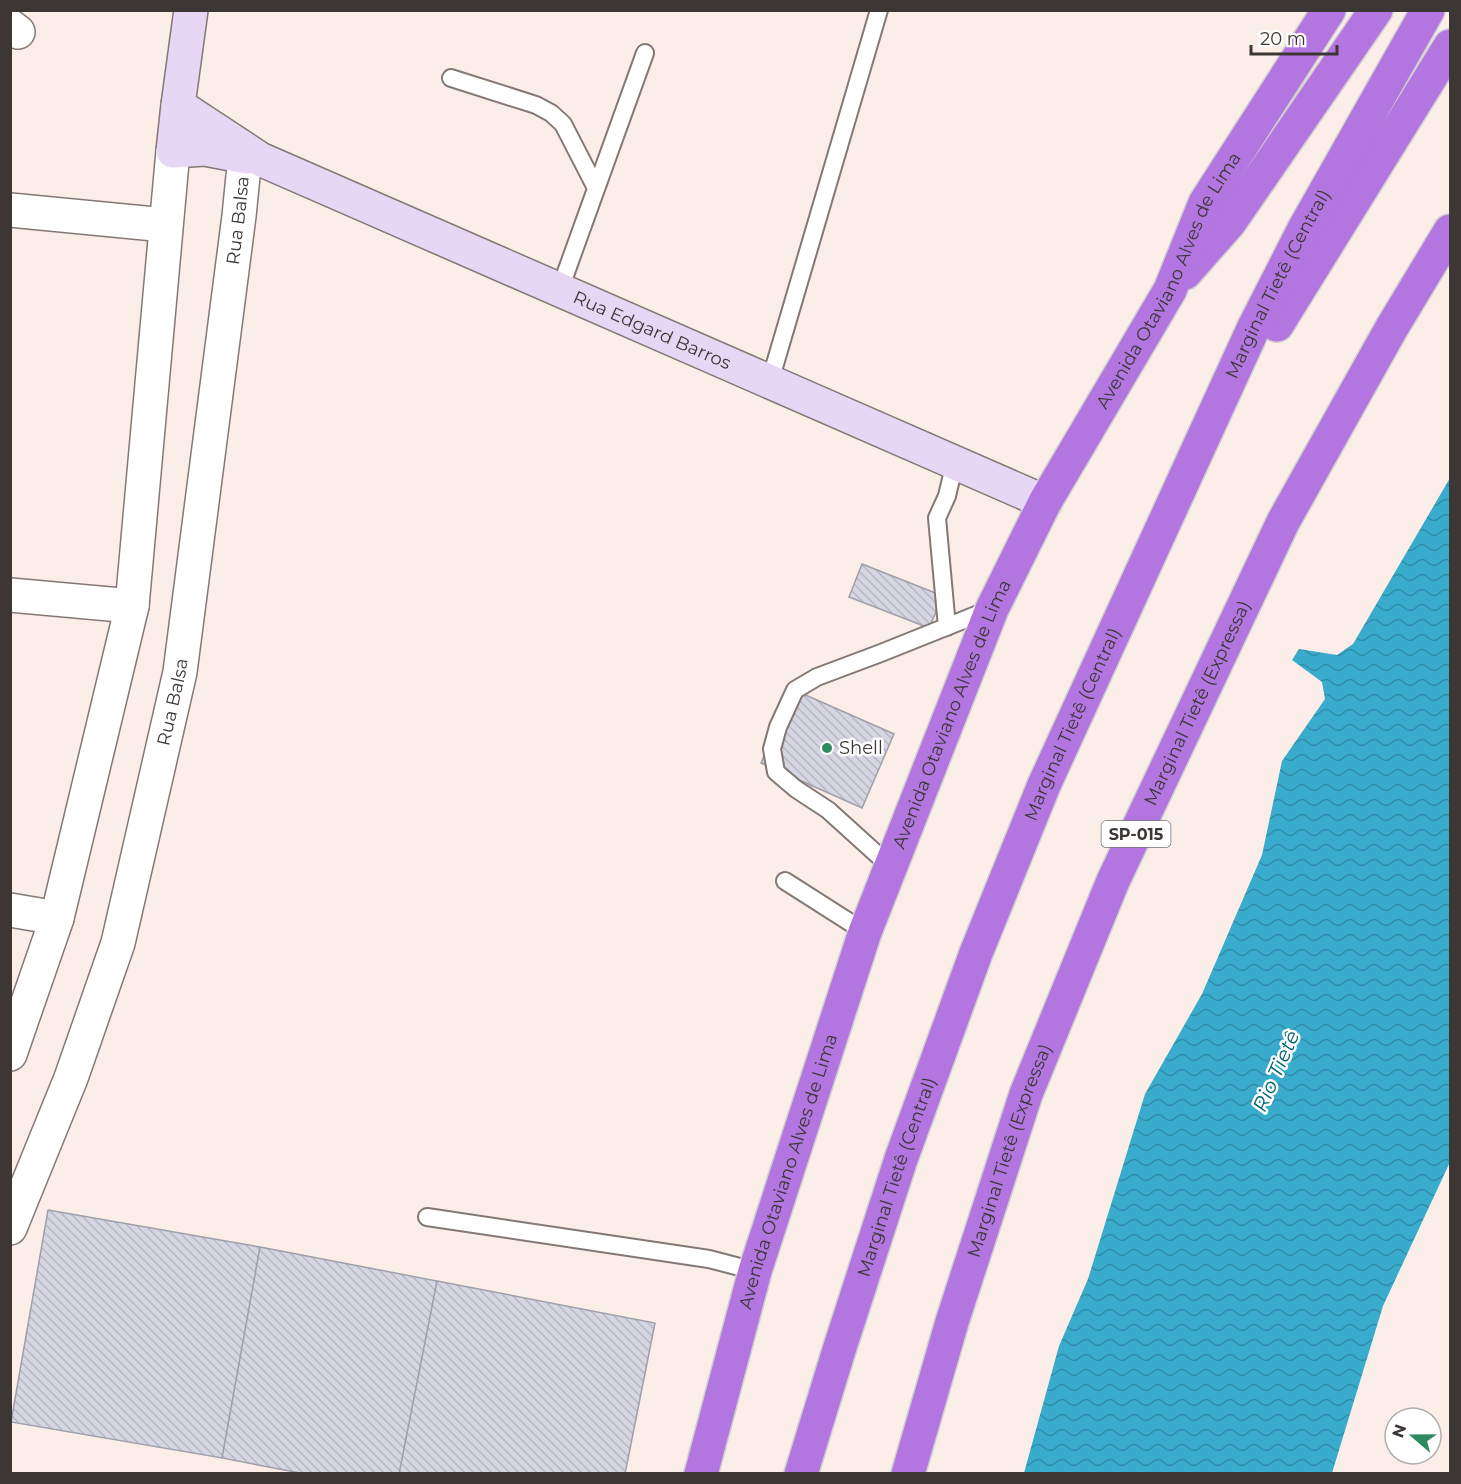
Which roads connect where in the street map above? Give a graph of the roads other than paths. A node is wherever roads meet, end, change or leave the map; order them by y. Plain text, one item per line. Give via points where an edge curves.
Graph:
1 (191, 10) edge
2 (879, 10) edge
3 (1329, 10) edge
4 (1376, 10) edge
5 (1428, 10) edge
6 (1450, 46) edge
7 (645, 53) dead end
8 (451, 78) dead end
9 (177, 105) junction
10 (172, 151) junction
11 (253, 158) junction
12 (596, 188) junction
13 (10, 210) edge
14 (165, 225) junction
15 (1450, 231) edge
16 (560, 289) junction
17 (1170, 290) junction
18 (770, 381) junction
19 (955, 462) junction
20 (1190, 464) junction
21 (1046, 502) junction
22 (10, 595) edge
23 (132, 606) junction
24 (992, 609) junction
25 (947, 627) junction
26 (891, 867) junction
27 (785, 881) dead end
28 (10, 910) edge
29 (57, 918) junction
30 (865, 932) junction
31 (10, 1054) edge
32 (427, 1217) dead end
33 (10, 1228) edge
34 (755, 1271) junction
35 (701, 1473) edge
36 (801, 1473) edge
37 (908, 1473) edge

1 - 9 main road
2 - 18 lane
3 - 17 highway, Avenida Otaviano Alves de Lima via 1205,203
4 - 17 highway via 1230,222
5 - 20 highway, Marginal Tietê (Central) via 1304,228
6 - 20 highway
7 - 12 lane
8 - 12 lane via 551,113 563,124
9 - 10 main road
9 - 11 main road, Rua Edgard Barros
10 - 11 main road, Rua Edgard Barros via 205,149
10 - 14 street
11 - 16 main road, Rua Edgard Barros
11 - 33 street, Rua Balsa via 239,216 180,672 118,943 71,1078
12 - 16 lane
13 - 14 street
14 - 23 street
15 - 37 highway, Marginal Tietê (Expressa) / SP-015 via 1282,522 1113,881 1026,1094
16 - 18 main road, Rua Edgard Barros
17 - 21 highway, Avenida Otaviano Alves de Lima
18 - 19 main road, Rua Edgard Barros
19 - 21 main road, Rua Edgard Barros
19 - 25 lane via 937,518
20 - 36 highway, Marginal Tietê (Central) via 1044,785 976,952 901,1159
21 - 24 highway, Avenida Otaviano Alves de Lima
22 - 23 street
23 - 29 street
24 - 25 lane
24 - 26 highway, Avenida Otaviano Alves de Lima
25 - 26 lane via 817,677 795,690 772,749 776,772 828,810
26 - 30 highway, Avenida Otaviano Alves de Lima
27 - 30 lane
28 - 29 street
29 - 31 street
30 - 34 highway, Avenida Otaviano Alves de Lima
32 - 34 lane via 709,1259
34 - 35 highway, Avenida Otaviano Alves de Lima

